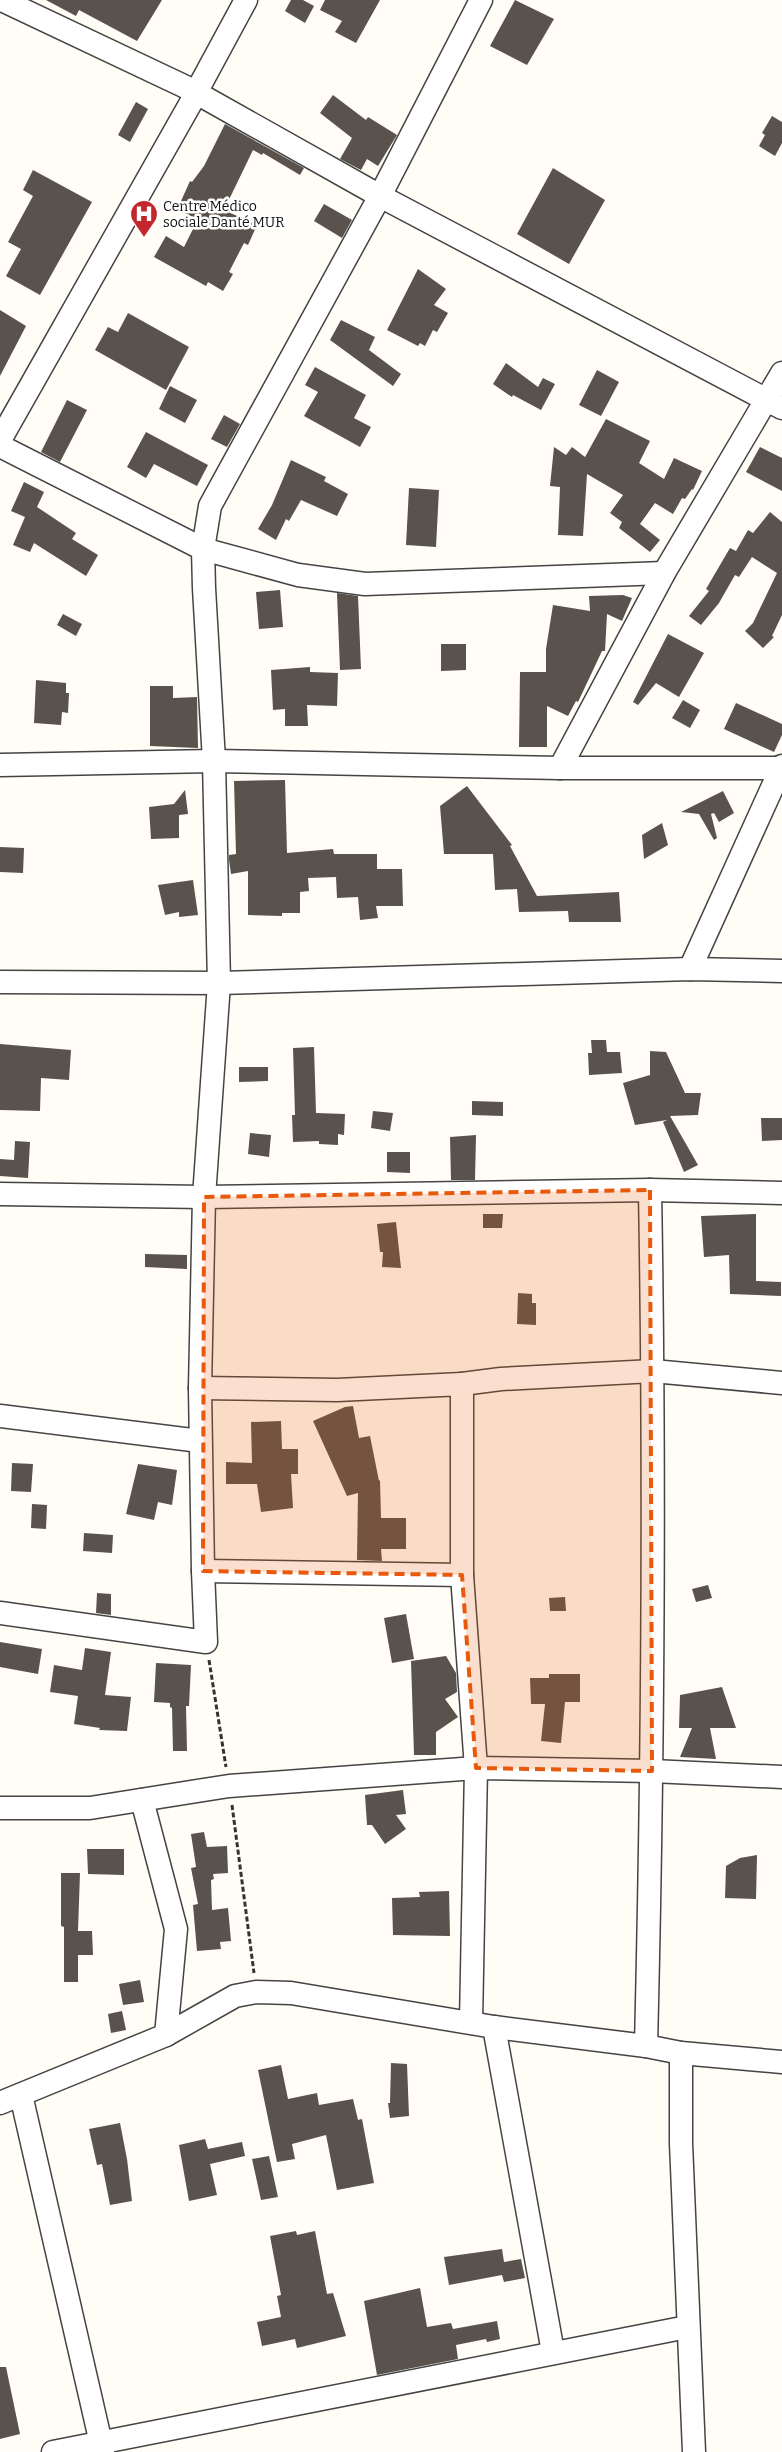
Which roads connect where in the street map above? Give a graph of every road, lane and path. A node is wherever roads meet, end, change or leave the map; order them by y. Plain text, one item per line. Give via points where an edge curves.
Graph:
1 (246, 0) edge
2 (481, 0) edge
3 (3, 5) edge
4 (196, 93) junction
5 (380, 196) junction
6 (782, 373) edge
7 (775, 404) edge
8 (0, 440) edge
9 (0, 446) edge
10 (204, 549) junction
11 (664, 572) junction
12 (214, 760) junction
13 (0, 765) edge
14 (782, 767) edge
15 (560, 768) junction
16 (690, 969) junction
17 (782, 971) edge
18 (0, 982) edge
19 (219, 983) junction
20 (650, 1190) junction
21 (0, 1194) edge
22 (782, 1194) edge
23 (204, 1197) junction
24 (653, 1372) junction
25 (782, 1383) edge
26 (462, 1384) junction
27 (200, 1388) junction
28 (0, 1416) edge
29 (200, 1441) junction
30 (203, 1571) junction
31 (462, 1575) junction
32 (0, 1613) edge
33 (206, 1642) junction
34 (476, 1768) junction
35 (652, 1771) junction
36 (782, 1777) edge
37 (229, 1786) junction
38 (142, 1800) junction
39 (0, 1808) edge
40 (256, 1992) junction
41 (472, 2022) junction
42 (494, 2027) junction
43 (166, 2035) junction
44 (646, 2046) junction
45 (681, 2053) junction
46 (782, 2062) edge
47 (21, 2095) junction
48 (0, 2103) edge
49 (687, 2327) junction
50 (553, 2352) junction
51 (102, 2447) edge
52 (53, 2452) edge
53 (694, 2452) edge

1 - 4 street
2 - 5 street
3 - 4 street
4 - 5 street
4 - 8 street
5 - 7 street
5 - 10 street via 210,506
6 - 7 street
7 - 11 street
9 - 10 street
10 - 11 street via 298,575 365,584
10 - 12 street
11 - 15 street
12 - 13 street
12 - 15 street
12 - 19 street
14 - 15 street
14 - 16 street
16 - 17 street
16 - 19 street
18 - 19 street
19 - 23 street
20 - 22 street
20 - 23 street
20 - 24 street
21 - 23 street
23 - 27 street
24 - 25 street
24 - 26 street via 501,1379
24 - 35 street
26 - 27 street via 337,1390
26 - 31 street
27 - 29 street
28 - 29 street
29 - 30 street
30 - 31 street
30 - 33 street
31 - 34 street
32 - 33 street
33 - 37 path
34 - 35 street
34 - 37 street
34 - 41 street
35 - 36 street
35 - 44 street
37 - 38 street
37 - 40 path
38 - 39 street via 90,1808
38 - 43 street via 176,1929
40 - 41 street via 291,1993
40 - 43 street via 235,1996
41 - 42 street
42 - 44 street
42 - 50 street
43 - 47 street
44 - 45 street
45 - 46 street
45 - 49 street
47 - 48 street
47 - 51 street
49 - 50 street
49 - 53 street
50 - 51 street
51 - 52 street

